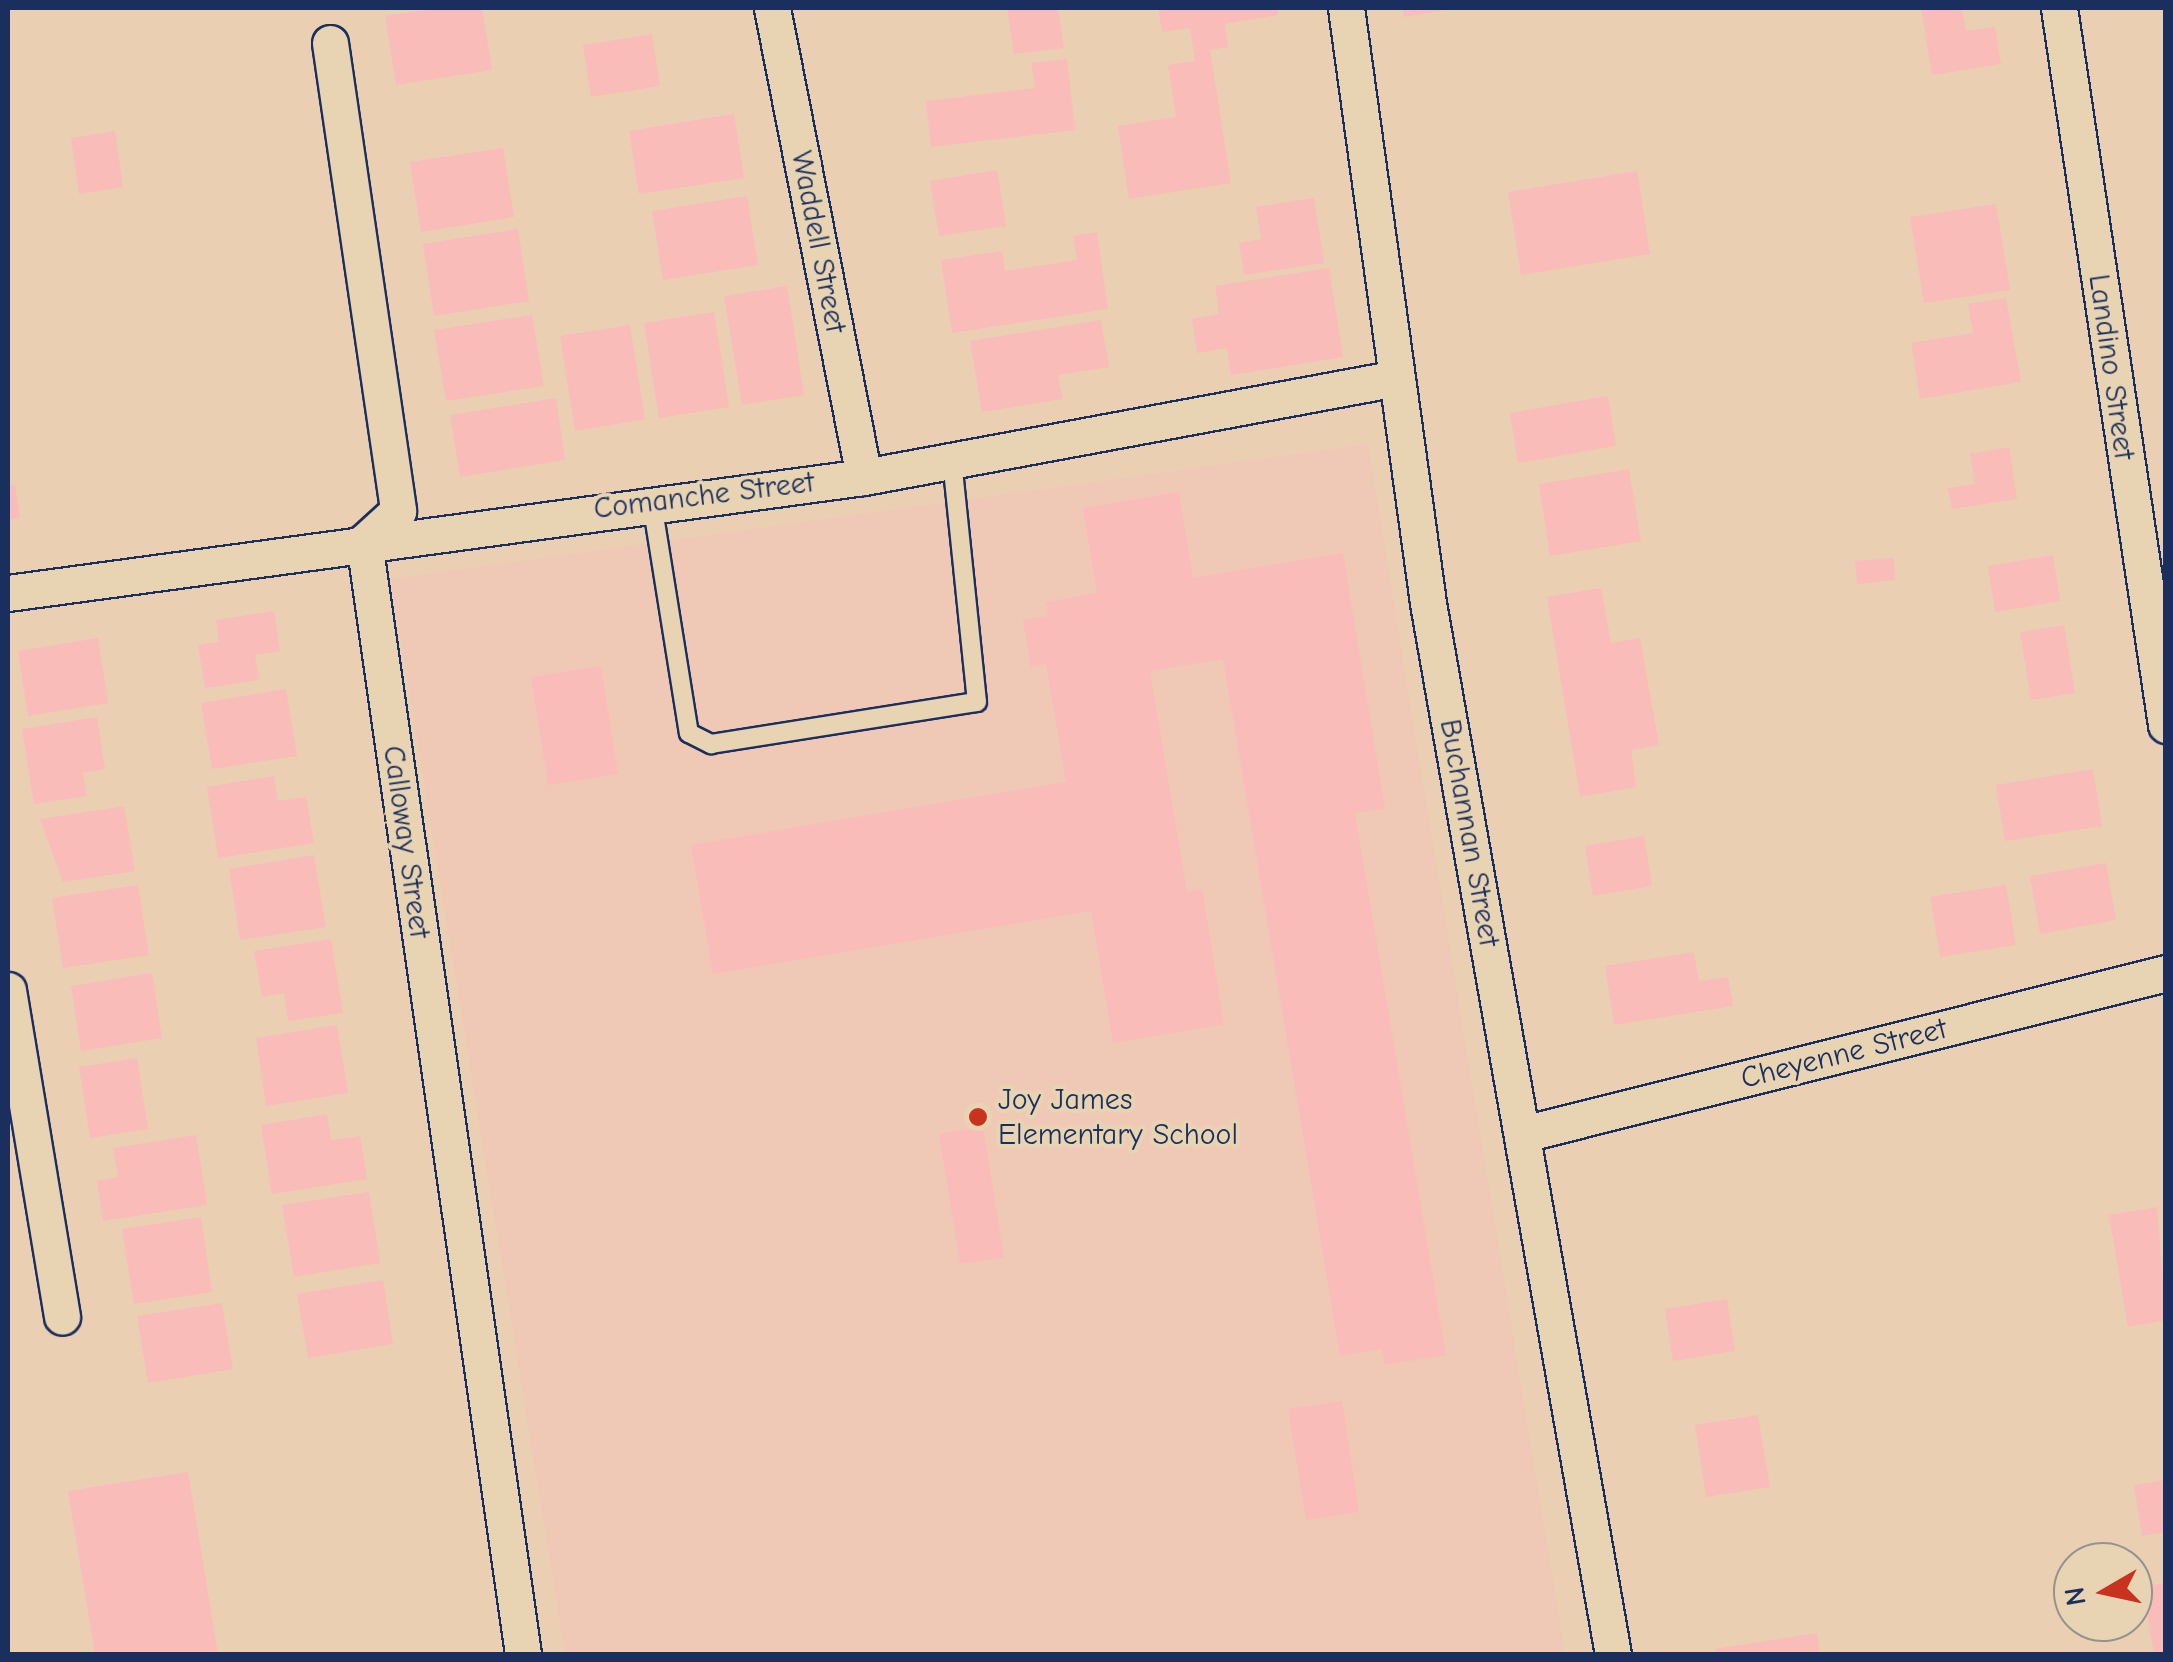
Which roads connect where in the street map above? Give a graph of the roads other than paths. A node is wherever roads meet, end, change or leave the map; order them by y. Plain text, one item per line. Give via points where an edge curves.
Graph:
1 (772, 8) edge
2 (1346, 8) edge
3 (2059, 8) edge
4 (330, 43) dead end
5 (1397, 378) junction
6 (952, 461) junction
7 (864, 477) junction
8 (652, 502) junction
9 (364, 542) junction
10 (8, 593) edge
11 (2166, 725) edge
12 (2166, 973) edge
13 (8, 990) edge
14 (1524, 1134) junction
15 (62, 1317) dead end
16 (523, 1654) edge
17 (1614, 1654) edge

1 - 7 street, Waddell Street
2 - 5 street, Buchannan Street
3 - 11 street, Landino Street
4 - 9 street via 398,511
5 - 6 street, Comanche Street
5 - 14 street, Buchannan Street
6 - 7 street, Comanche Street
6 - 8 lane via 977,702 711,744 689,733
7 - 8 street, Comanche Street
8 - 9 street, Comanche Street
9 - 10 street, Comanche Street
9 - 16 street, Calloway Street
12 - 14 street, Cheyenne Street
13 - 15 street
14 - 17 street, Buchannan Street

